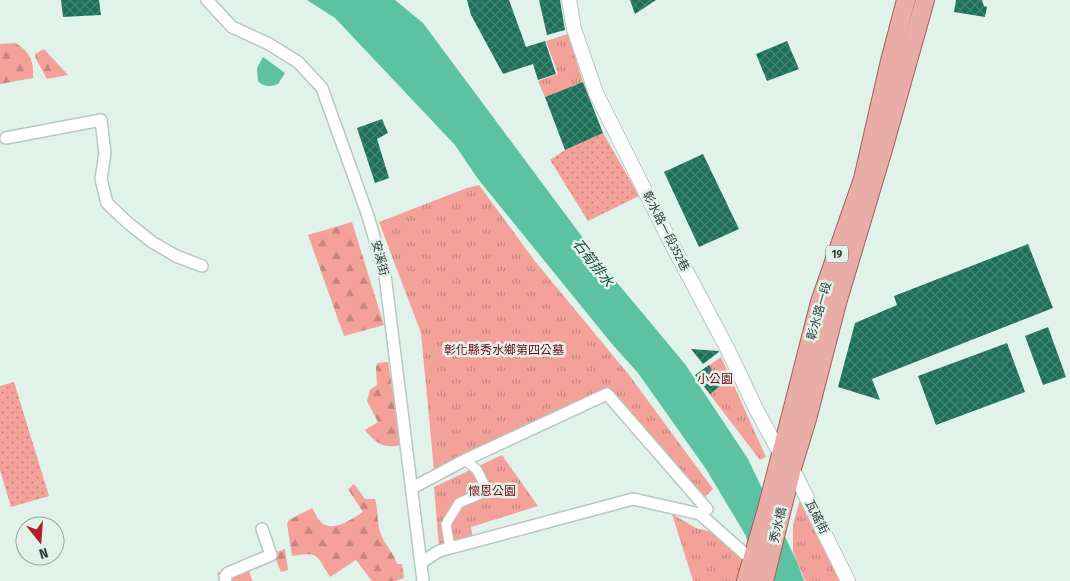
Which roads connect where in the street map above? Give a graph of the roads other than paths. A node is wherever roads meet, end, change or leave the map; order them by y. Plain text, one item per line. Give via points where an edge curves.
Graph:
1 (206, 0) edge
2 (569, 0) edge
3 (906, 0) edge
4 (925, 0) edge
5 (6, 138) dead end
6 (202, 266) dead end
7 (465, 460) junction
8 (786, 461) junction
9 (412, 488) junction
10 (767, 508) joint
11 (700, 514) junction
12 (262, 529) dead end
13 (450, 548) junction
14 (753, 561) junction
15 (422, 562) junction
16 (226, 581) edge
17 (423, 581) edge
18 (746, 581) edge
19 (764, 581) edge
20 (848, 581) edge

1 - 9 street, 安溪街 via 232,27 298,62 322,88 371,223 385,275
2 - 8 street, 彰水路一段352巷 via 574,29 596,93 756,409
3 - 8 main road, 彰水路一段 / 19 via 863,179 820,302
4 - 8 main road, 彰水路一段 / 19 via 837,303 807,419
5 - 6 street via 101,120 105,153 101,179 107,203 152,242
7 - 9 street
7 - 11 street via 607,394 707,509
7 - 13 street via 477,470 486,488 459,503 454,510 446,524
8 - 10 main road, 彰水路一段 / 19
8 - 19 main road, 秀水橋 / 19
8 - 20 street, 瓦磘街
9 - 15 street, 安溪街
10 - 14 main road, 秀水橋 / 19
11 - 13 street via 633,499
11 - 14 street
12 - 16 street via 271,555 228,573
13 - 15 street
14 - 18 main road, 秀水橋 / 19
15 - 17 street, 安溪街

